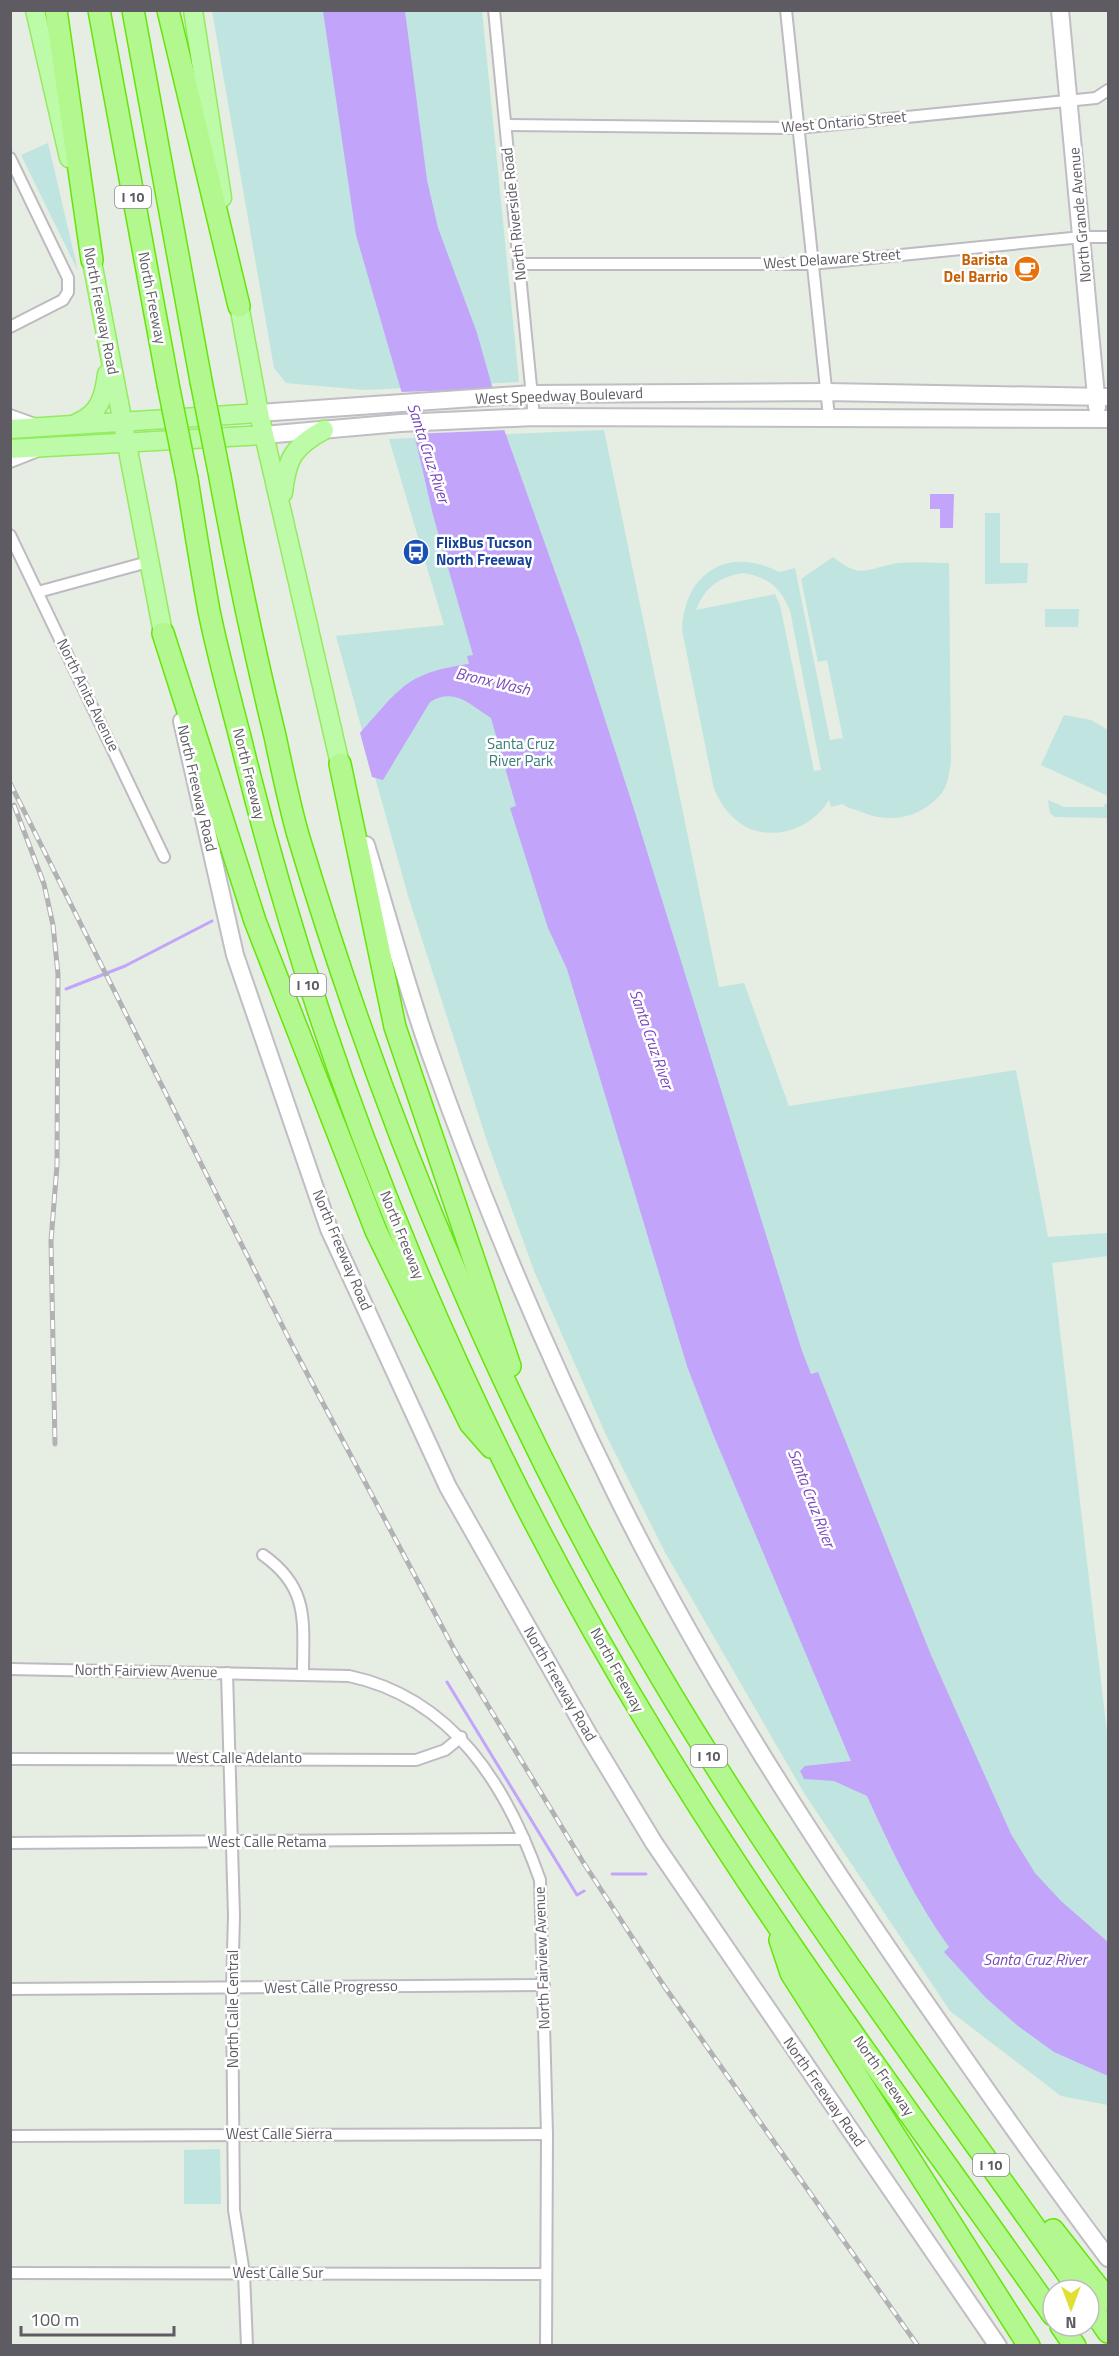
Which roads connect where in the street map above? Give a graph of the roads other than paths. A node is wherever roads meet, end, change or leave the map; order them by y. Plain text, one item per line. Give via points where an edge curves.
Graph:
1 (35, 10) edge
2 (56, 10) edge
3 (99, 10) edge
4 (133, 10) edge
5 (168, 10) edge
6 (193, 10) edge
7 (495, 10) edge
8 (786, 10) edge
9 (1060, 10) edge
10 (1108, 90) edge
11 (1070, 101) junction
12 (506, 125) junction
13 (798, 128) junction
14 (10, 158) edge
15 (1082, 237) junction
16 (1108, 237) edge
17 (92, 260) junction
18 (519, 264) junction
19 (811, 264) junction
20 (239, 306) junction
21 (10, 327) edge
22 (109, 356) junction
23 (826, 392) junction
24 (532, 394) junction
25 (1102, 397) edge
26 (259, 413) junction
27 (10, 415) edge
28 (534, 417) junction
29 (828, 417) junction
30 (1103, 419) edge
31 (122, 421) junction
32 (73, 425) junction
33 (44, 428) junction
34 (10, 429) edge
35 (324, 430) junction
36 (264, 435) junction
37 (126, 442) junction
38 (46, 447) junction
39 (10, 449) edge
40 (10, 462) edge
41 (281, 507) junction
42 (10, 535) edge
43 (148, 562) junction
44 (38, 592) junction
45 (162, 633) junction
46 (340, 764) junction
47 (164, 857) dead end
48 (541, 1458) junction
49 (507, 1466) junction
50 (263, 1555) dead end
51 (10, 1669) edge
52 (227, 1673) junction
53 (303, 1674) junction
54 (461, 1737) junction
55 (231, 1758) junction
56 (10, 1759) edge
57 (524, 1839) junction
58 (232, 1842) junction
59 (10, 1843) edge
60 (772, 1917) junction
61 (544, 1985) junction
62 (10, 1989) edge
63 (232, 1989) junction
64 (902, 2039) junction
65 (234, 2134) junction
66 (547, 2134) junction
67 (10, 2136) edge
68 (1108, 2258) edge
69 (10, 2273) edge
70 (244, 2273) junction
71 (546, 2274) junction
72 (1071, 2278) edge
73 (1041, 2298) edge
74 (1108, 2300) edge
75 (247, 2346) edge
76 (546, 2346) edge
77 (998, 2346) edge
78 (1029, 2346) edge

1 - 17 main road, North Freeway Road
2 - 17 highway
3 - 49 highway, North Freeway / I 10, bridge via 210,614 264,840 304,972 372,1162 416,1269
4 - 48 highway, I 10, bridge via 245,612 297,831 376,1075 458,1279
5 - 20 highway
6 - 20 main road
7 - 12 street, North Riverside Road
8 - 13 street
9 - 11 main road, North Grande Avenue
10 - 11 street, West Ontario Street via 1096,98
11 - 13 street, West Ontario Street
11 - 15 main road, North Grande Avenue
12 - 13 street, West Ontario Street
12 - 18 street, North Riverside Road
13 - 19 street
14 - 21 street via 68,278 66,296 59,303
15 - 16 street, West Delaware Street
15 - 19 street, West Delaware Street
15 - 25 main road, North Grande Avenue
17 - 22 main road, North Freeway Road
18 - 19 street, West Delaware Street
18 - 24 street, North Riverside Road
19 - 23 street
20 - 26 main road
22 - 31 main road, North Freeway Road
22 - 32 main road via 105,395 98,410
23 - 24 main road, West Speedway Boulevard
23 - 25 main road, West Speedway Boulevard
23 - 29 street
24 - 26 main road, West Speedway Boulevard
24 - 28 street, North Riverside Road
25 - 30 main road, North Grande Avenue
26 - 31 main road, West Speedway Boulevard
26 - 36 main road
27 - 33 street
28 - 29 main road, West Speedway Boulevard
28 - 35 main road, West Speedway Boulevard
29 - 30 main road, West Speedway Boulevard
31 - 32 main road, West Speedway Boulevard
31 - 37 main road, North Freeway Road
32 - 33 main road, West Speedway Boulevard
33 - 34 main road, West Speedway Boulevard
35 - 36 main road, West Speedway Boulevard
35 - 41 main road via 294,451 285,471
36 - 37 main road, West Speedway Boulevard
36 - 41 main road
37 - 38 main road, West Speedway Boulevard
37 - 43 main road, North Freeway Road
38 - 39 main road, West Speedway Boulevard
38 - 40 street
41 - 46 main road
42 - 44 street, North Anita Avenue
43 - 44 street
43 - 45 main road, North Freeway Road
44 - 47 street, North Anita Avenue
45 - 49 highway via 255,921 375,1231 470,1423
45 - 77 main road, North Freeway Road via 235,955 329,1228 448,1487 654,1843
46 - 48 highway via 395,1027
46 - 68 main road via 429,1050 485,1202 617,1497 698,1648 785,1794 943,2027
48 - 64 highway, I 10 via 626,1618 708,1755
49 - 60 highway, North Freeway / I 10 via 627,1689
50 - 53 street via 290,1579 298,1595 304,1623
51 - 52 street, North Fairview Avenue
52 - 53 street, North Fairview Avenue
52 - 55 street, North Calle Central
53 - 54 street, North Fairview Avenue via 349,1676 383,1684 444,1720
54 - 55 street, West Calle Adelanto via 445,1750 416,1760
54 - 57 street, North Fairview Avenue via 501,1796
55 - 56 street, West Calle Adelanto
55 - 58 street, North Calle Central
57 - 58 street, West Calle Retama
57 - 61 street, North Fairview Avenue via 540,1880
58 - 59 street, West Calle Retama
58 - 63 street, North Calle Central
60 - 73 highway, North Freeway / I 10
60 - 78 highway via 791,1973
61 - 63 street, West Calle Progresso
61 - 66 street, North Fairview Avenue
62 - 63 street, West Calle Progresso
63 - 65 street, North Calle Central
64 - 72 highway, I 10
64 - 74 highway
65 - 66 street, West Calle Sierra
65 - 67 street, West Calle Sierra
65 - 70 street, North Calle Central via 234,2210
66 - 71 street, North Fairview Avenue
69 - 70 street, West Calle Sur
70 - 71 street, West Calle Sur
70 - 75 street, North Calle Central
71 - 76 street, North Fairview Avenue

